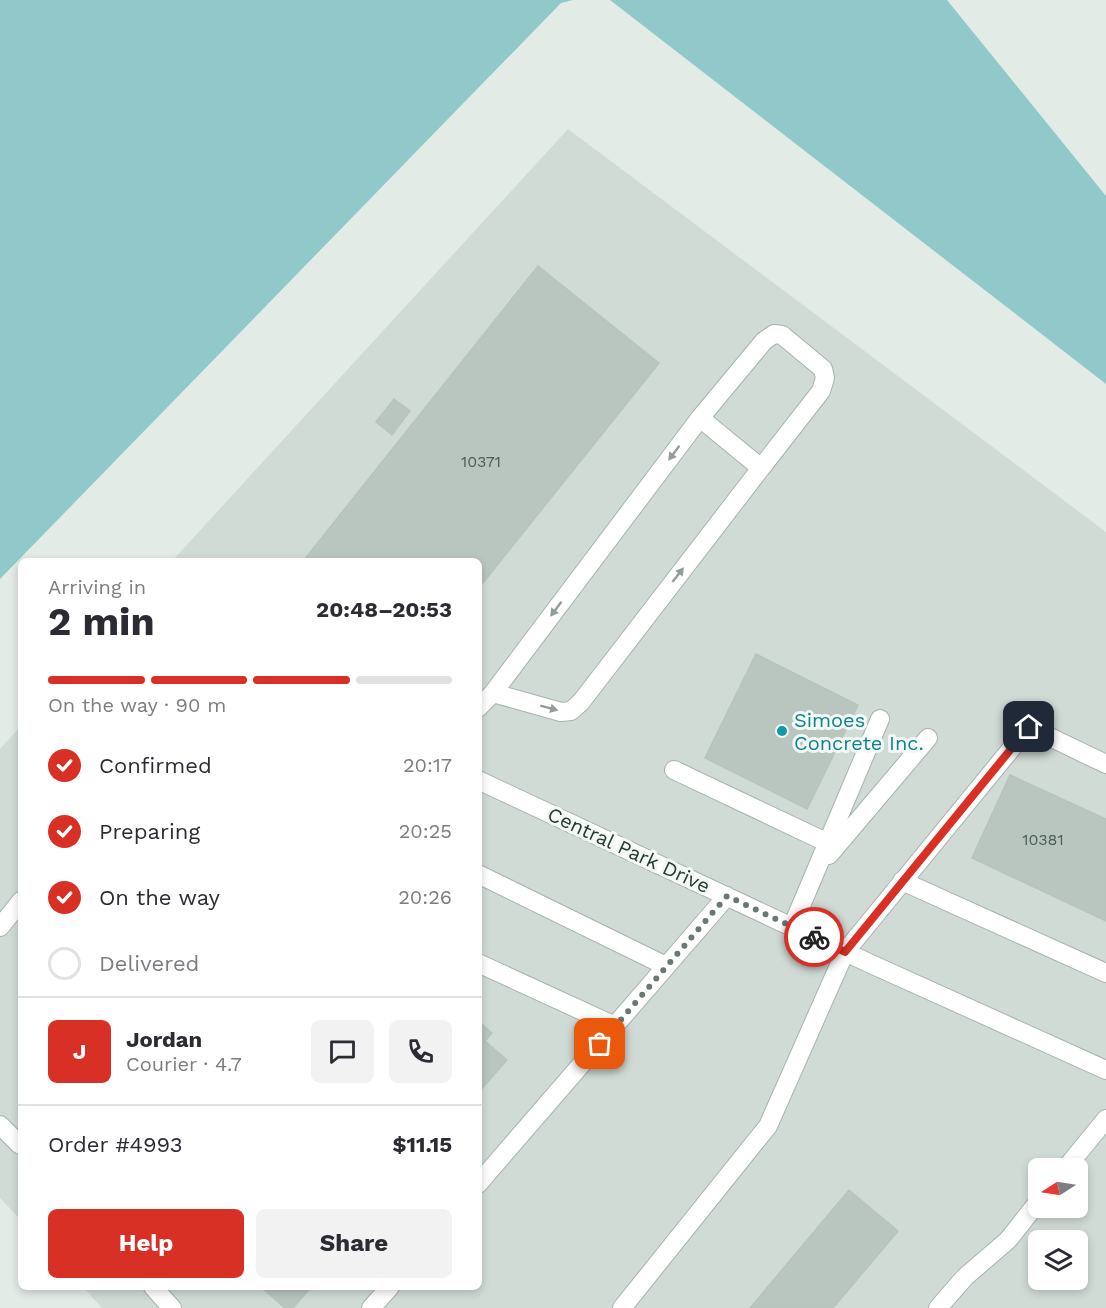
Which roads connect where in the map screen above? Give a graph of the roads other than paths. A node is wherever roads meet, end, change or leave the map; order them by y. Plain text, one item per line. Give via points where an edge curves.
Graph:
1 (700, 418) junction
2 (760, 468) junction
3 (493, 693) junction
4 (482, 704) edge
5 (880, 719) dead end
6 (928, 738) dead end
7 (1106, 764) edge
8 (674, 770) dead end
9 (482, 782) edge
10 (828, 843) junction
11 (816, 870) junction
12 (482, 876) edge
13 (902, 881) junction
14 (727, 896) junction
15 (18, 905) edge
16 (0, 927) edge
17 (792, 927) junction
18 (845, 952) junction
19 (482, 965) edge
20 (666, 966) junction
21 (1106, 973) edge
22 (615, 1026) junction
23 (1106, 1070) edge
24 (1106, 1119) edge
25 (0, 1125) edge
26 (18, 1142) edge
27 (1074, 1158) edge
28 (482, 1179) edge
29 (1028, 1215) edge
30 (156, 1290) edge
31 (387, 1290) edge
32 (172, 1308) edge
33 (371, 1308) edge
34 (622, 1308) edge
35 (938, 1308) edge

1 - 2 street
1 - 2 street via 774,334 782,335 823,369 821,391
1 -> 3 street
3 -> 2 street via 561,712 571,711
3 - 4 street
5 - 10 street
6 - 11 street
7 - 13 street via 1029,727
8 - 10 street
9 - 14 street, Central Park Drive
10 - 11 street
11 - 17 street
12 - 20 street
13 - 18 street
13 - 21 street
14 - 17 street, Central Park Drive
14 - 20 street
15 - 16 street
17 - 18 street, Central Park Drive
18 - 23 street, Central Park Drive
18 - 34 street via 768,1126
19 - 22 street
20 - 22 street
22 - 28 street
24 - 27 street
25 - 26 street
29 - 35 street via 1008,1240 965,1277
30 - 32 street
31 - 33 street

